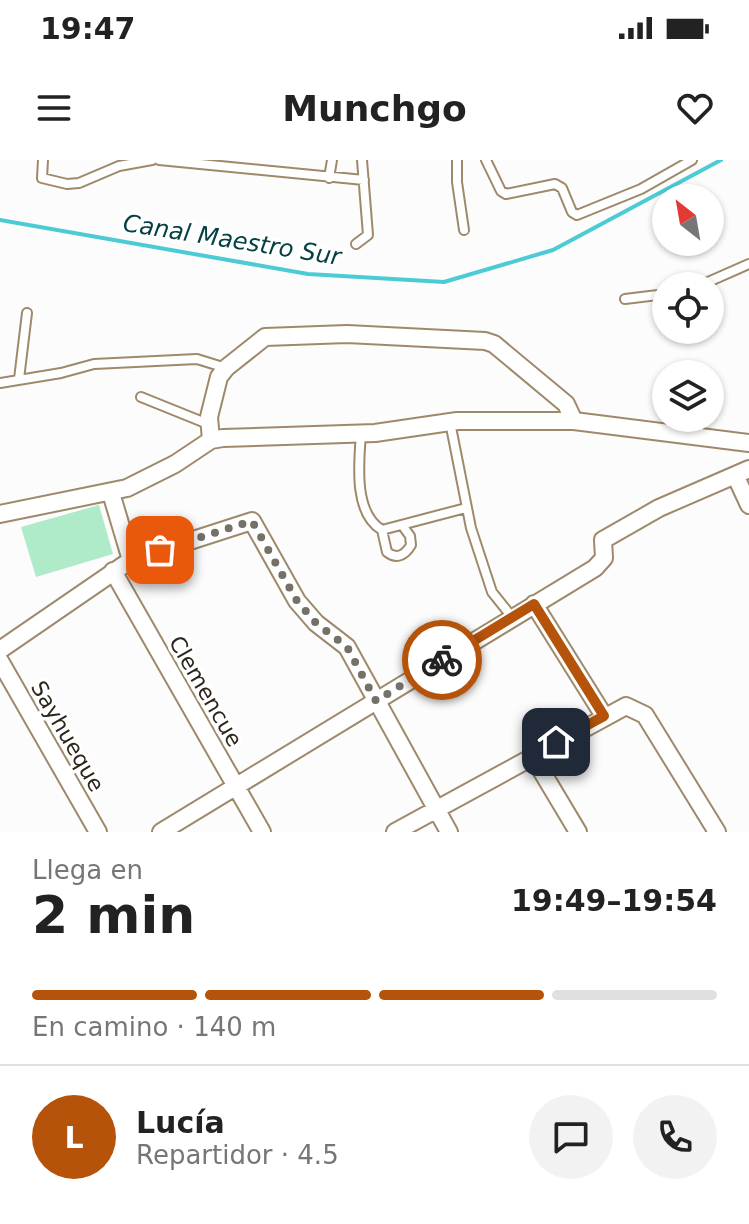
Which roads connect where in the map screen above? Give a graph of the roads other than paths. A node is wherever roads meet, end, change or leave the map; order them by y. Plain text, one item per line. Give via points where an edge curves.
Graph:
1 (43, 160) edge
2 (152, 160) edge
3 (159, 160) edge
4 (332, 160) edge
5 (362, 160) edge
6 (457, 160) edge
7 (486, 160) edge
8 (692, 160) edge
9 (329, 178) junction
10 (364, 180) junction
11 (464, 230) dead end
12 (356, 244) dead end
13 (749, 264) edge
14 (724, 275) edge
15 (652, 296) edge
16 (625, 299) dead end
17 (27, 313) dead end
18 (226, 368) junction
19 (19, 379) junction
20 (0, 383) edge
21 (141, 397) dead end
22 (450, 421) junction
23 (574, 421) junction
24 (210, 432) junction
25 (361, 433) junction
26 (749, 443) edge
27 (743, 473) edge
28 (111, 493) junction
29 (749, 505) edge
30 (466, 508) junction
31 (0, 514) edge
32 (402, 525) junction
33 (382, 530) junction
34 (131, 560) junction
35 (113, 571) junction
36 (534, 604) junction
37 (512, 617) junction
38 (0, 650) edge
39 (0, 661) edge
40 (376, 701) junction
41 (604, 716) junction
42 (532, 755) junction
43 (236, 787) junction
44 (435, 809) junction
45 (98, 832) edge
46 (161, 832) edge
47 (262, 832) edge
48 (395, 832) edge
49 (449, 832) edge
50 (578, 832) edge
51 (717, 832) edge

1 - 2 lane via 42,178 67,184
3 - 9 lane
4 - 9 lane
5 - 10 lane
6 - 11 lane
7 - 8 lane via 501,191 555,184 577,215 641,189
9 - 10 lane
10 - 12 lane via 368,235
13 - 14 lane
15 - 16 lane
17 - 19 lane
18 - 19 lane via 197,359 94,364
18 - 23 street via 271,336 485,341 566,404
18 - 24 street via 219,377
19 - 20 lane
21 - 24 lane
22 - 23 street
22 - 25 street
22 - 30 lane
23 - 26 street
24 - 25 street
24 - 28 street via 140,483
25 - 33 lane via 358,475 366,510
27 - 29 street
27 - 36 street via 611,533 603,540 604,558 595,568
28 - 31 street
28 - 34 street
30 - 32 lane
30 - 37 lane via 492,592
32 - 33 lane
32 - 33 lane via 411,545 395,557 387,552
34 - 35 street
34 - 40 street via 246,522 256,525 290,590 307,614 347,647
35 - 38 street
35 - 43 street, Clemencue
36 - 37 street
36 - 41 street
37 - 40 street
39 - 45 street, Sayhueque
40 - 43 street
40 - 44 street
41 - 42 street
41 - 51 street via 626,706 645,715
42 - 44 street
42 - 50 street
43 - 46 street
43 - 47 street, Clemencue
44 - 48 street
44 - 49 street

